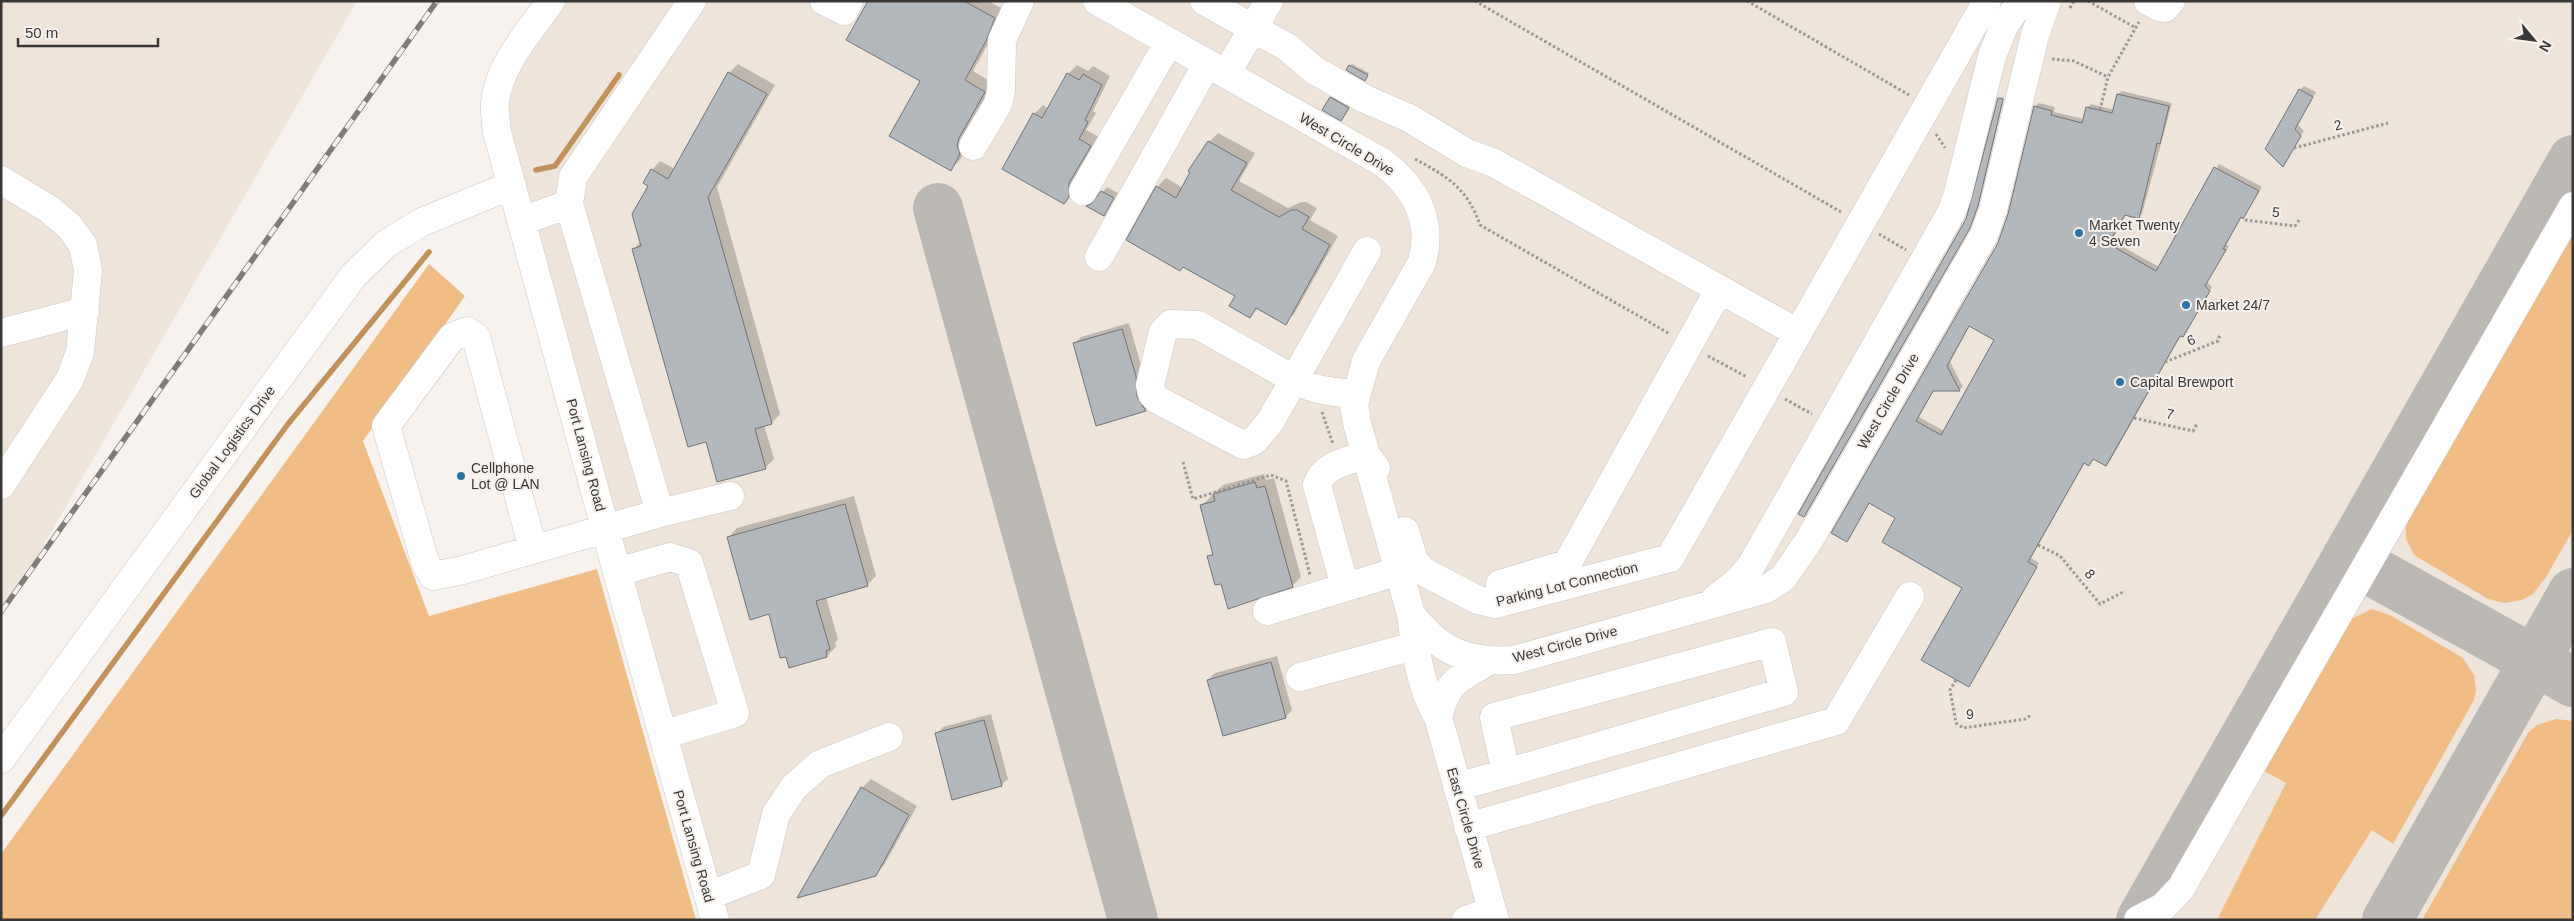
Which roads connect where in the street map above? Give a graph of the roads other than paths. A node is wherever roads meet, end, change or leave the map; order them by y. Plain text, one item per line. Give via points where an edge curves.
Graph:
1 (551, 1) edge
2 (692, 1) edge
3 (824, 1) edge
4 (849, 1) edge
5 (1020, 1) edge
6 (1096, 1) edge
7 (1204, 1) edge
8 (1269, 1) edge
9 (1987, 1) edge
10 (2021, 1) edge
11 (2047, 1) edge
12 (2171, 1) edge
13 (2143, 12) edge
14 (1253, 29) junction
15 (1169, 42) junction
16 (1216, 69) junction
17 (973, 146) dead end
18 (2, 182) edge
19 (512, 185) junction
20 (1083, 192) dead end
21 (569, 204) junction
22 (2573, 206) edge
23 (522, 220) junction
24 (1368, 251) dead end
25 (1099, 257) dead end
26 (1720, 290) junction
27 (85, 310) junction
28 (1, 333) edge
29 (1798, 333) junction
30 (1295, 380) junction
31 (1356, 394) junction
32 (1366, 455) junction
33 (11, 458) edge
34 (1, 485) edge
35 (730, 496) dead end
36 (660, 513) junction
37 (605, 528) junction
38 (533, 549) junction
39 (1399, 570) junction
40 (617, 572) junction
41 (1344, 581) junction
42 (1456, 588) junction
43 (1910, 596) dead end
44 (1707, 604) junction
45 (1268, 611) dead end
46 (1411, 614) junction
47 (1414, 646) junction
48 (1487, 662) junction
49 (1300, 677) dead end
50 (1438, 717) junction
51 (663, 735) junction
52 (889, 737) dead end
53 (1, 759) edge
54 (1506, 773) junction
55 (1457, 787) junction
56 (1468, 827) junction
57 (712, 908) edge
58 (1494, 915) edge
59 (1466, 920) edge
60 (2138, 920) edge

1 - 19 street, Port Lansing Road via 515,52 499,82 494,103 497,132
2 - 21 street via 573,177
3 - 4 street via 844,11
5 - 17 street via 1002,40 1002,91 998,104
6 - 15 street, West Circle Drive
7 - 14 street
8 - 14 street
9 - 29 street
10 - 44 street via 1997,40 1957,197 1751,566 1738,581
11 - 44 street, West Circle Drive via 2035,35 1993,210 1984,235 1808,542 1783,578 1766,589
12 - 13 street via 2165,8
14 - 16 street
14 - 26 street via 1287,47 1314,70 1365,99 1409,118 1467,153 1494,163
15 - 16 street, West Circle Drive
15 - 20 street
16 - 25 street
16 - 31 street, West Circle Drive via 1382,162 1412,191 1421,208 1426,246 1422,262 1366,361
18 - 27 street via 49,209 83,245 88,270
19 - 23 street, Port Lansing Road
19 - 53 street, Global Logistics Drive via 422,222 386,244 354,275
21 - 23 street
21 - 36 street
22 - 60 street via 2181,888 2163,908
23 - 37 street, Port Lansing Road
24 - 30 street
26 - 29 street
26 - 42 street via 1567,564 1484,590
27 - 28 street
27 - 33 street via 80,352 70,379
29 - 42 street, Parking Lot Connection via 1670,558 1496,604 1478,600
30 - 30 street via 1198,325 1171,324 1163,332 1150,385 1158,400 1243,446 1262,433
30 - 31 street via 1322,392
31 - 32 street, West Circle Drive via 1354,404
32 - 39 street, West Circle Drive
32 - 41 street via 1328,468 1317,485
32 - 42 street, Parking Lot Connection via 1393,489 1414,561 1424,572
33 - 34 street
35 - 36 street
36 - 37 street
37 - 38 street
37 - 40 street, Port Lansing Road
38 - 38 street via 476,337 467,331 452,337 386,426 425,562 434,576
39 - 41 street
39 - 46 street, West Circle Drive
40 - 51 street, Port Lansing Road
40 - 51 street via 670,557 689,562 734,713
41 - 45 street
43 - 56 street via 1836,721
44 - 48 street, West Circle Drive via 1514,660
46 - 47 street, East Circle Drive
46 - 48 street, West Circle Drive via 1422,629 1440,644 1464,656
47 - 49 street
47 - 50 street, East Circle Drive via 1429,701
48 - 50 street via 1455,682 1444,695
50 - 55 street, East Circle Drive
51 - 57 street, Port Lansing Road
52 - 57 street via 820,764 794,787 776,814 761,875
54 - 54 street via 1784,692 1772,642 1494,717
54 - 55 street
55 - 56 street, East Circle Drive
56 - 58 street, East Circle Drive
58 - 59 street

